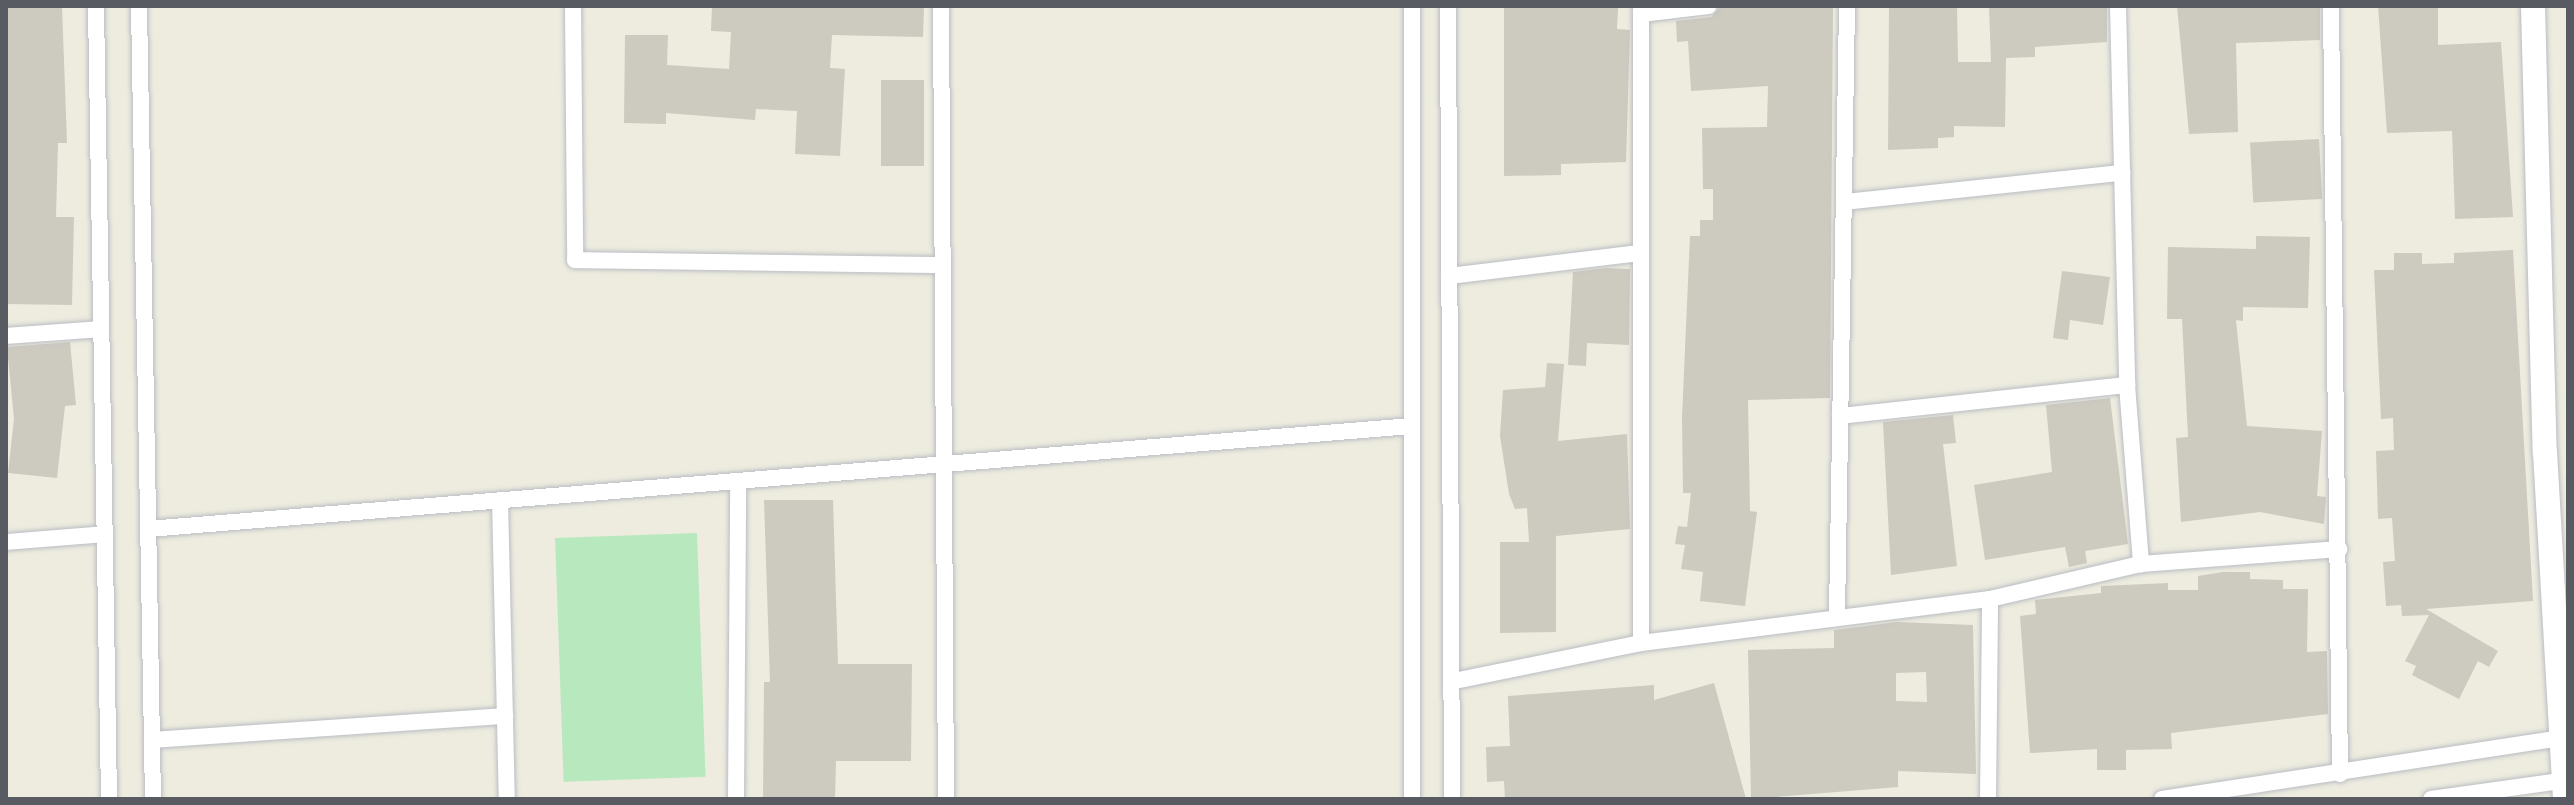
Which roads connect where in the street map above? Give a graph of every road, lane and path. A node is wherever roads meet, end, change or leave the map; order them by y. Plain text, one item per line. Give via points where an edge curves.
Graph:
1 (96, 6) edge
2 (139, 6) edge
3 (573, 6) edge
4 (941, 6) edge
5 (1412, 6) edge
6 (1448, 6) edge
7 (1709, 6) edge
8 (1847, 6) edge
9 (2118, 6) edge
10 (2331, 6) edge
11 (2533, 6) edge
12 (1641, 10) edge
13 (2122, 173) junction
14 (1844, 202) junction
15 (1638, 253) junction
16 (943, 265) junction
17 (1449, 276) junction
18 (101, 329) junction
19 (6, 336) edge
20 (2127, 385) junction
21 (1840, 416) junction
22 (1412, 426) junction
23 (944, 464) junction
24 (738, 481) junction
25 (500, 500) junction
26 (148, 529) junction
27 (105, 534) junction
28 (6, 542) edge
29 (2339, 549) junction
30 (2141, 564) junction
31 (1990, 599) junction
32 (1837, 615) junction
33 (1641, 643) junction
34 (1454, 681) junction
35 (505, 716) junction
36 (2564, 737) edge
37 (152, 740) junction
38 (2340, 774) junction
39 (2566, 786) edge
40 (109, 799) edge
41 (153, 799) edge
42 (507, 799) edge
43 (736, 799) edge
44 (946, 799) edge
45 (1412, 799) edge
46 (1452, 799) edge
47 (1988, 799) edge
48 (2162, 799) edge
49 (2431, 799) edge

1 - 18 street
2 - 26 street
3 - 16 street via 575,260
4 - 16 street
5 - 22 street
6 - 17 street
7 - 12 street
8 - 14 street
9 - 13 street
10 - 29 street
11 - 36 main road
12 - 15 street
13 - 14 street
13 - 20 street
14 - 21 street
15 - 17 street
15 - 33 street
16 - 23 street
17 - 34 street
18 - 19 street
18 - 27 street
20 - 21 street
20 - 30 street
21 - 32 street
22 - 23 street
22 - 45 street
23 - 24 street
23 - 44 street
24 - 25 street
24 - 43 street
25 - 26 street
25 - 35 street
26 - 37 street
27 - 28 street
27 - 40 street
29 - 30 street
29 - 38 street
30 - 31 street
31 - 32 street
31 - 47 street
32 - 33 street
33 - 34 street
34 - 46 street
35 - 37 street
35 - 42 street
36 - 38 street
36 - 39 main road
37 - 41 street
38 - 48 street
39 - 49 street

